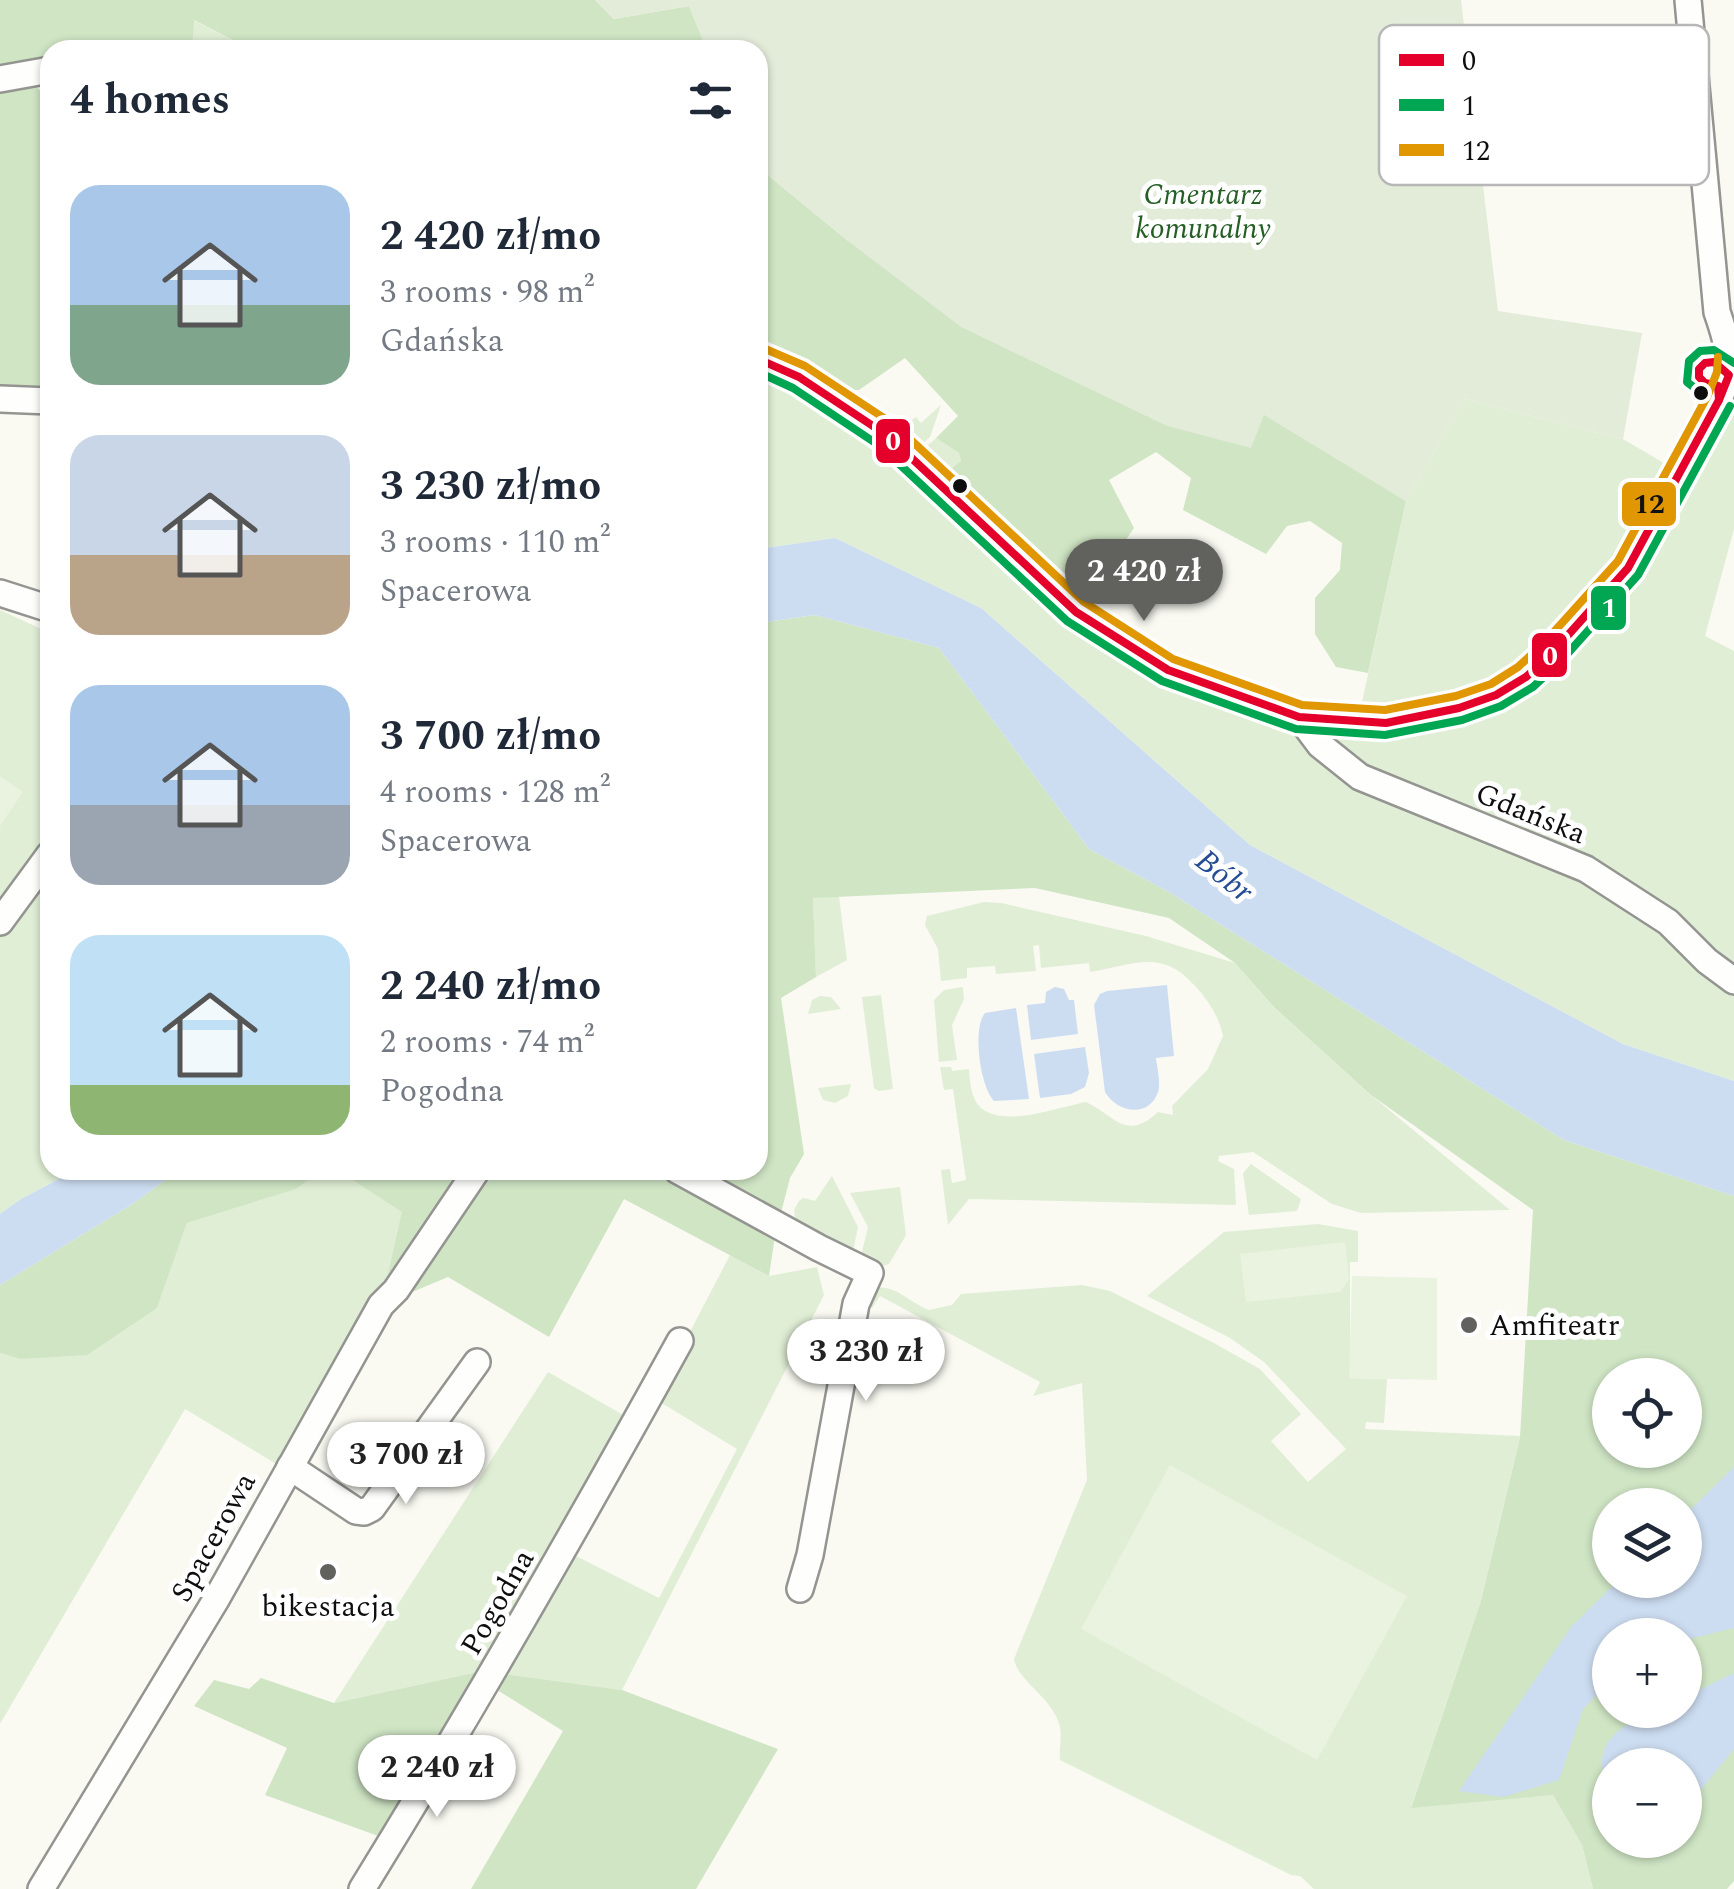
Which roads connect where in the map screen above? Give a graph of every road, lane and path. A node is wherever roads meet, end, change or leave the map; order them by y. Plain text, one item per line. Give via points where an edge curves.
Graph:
1 (1688, 0) edge
2 (1690, 25) edge
3 (40, 72) edge
4 (0, 79) edge
5 (1705, 185) edge
6 (768, 363) edge
7 (1731, 364) edge
8 (0, 398) edge
9 (40, 401) edge
10 (0, 594) edge
11 (40, 606) edge
12 (1299, 717) junction
13 (40, 868) edge
14 (0, 922) edge
15 (1734, 980) edge
16 (471, 1180) edge
17 (695, 1180) edge
18 (680, 1342) dead end
19 (477, 1362) dead end
20 (290, 1466) junction
21 (800, 1589) dead end
22 (41, 1889) edge
23 (362, 1889) edge

1 - 2 street, Gdańska
3 - 4 street
5 - 7 street, Gdańska via 1717,312
6 - 12 street, Gdańska via 888,436 1054,592 1112,637 1168,670
7 - 12 street, Gdańska via 1719,400 1628,568 1526,678 1496,695 1422,717 1386,723
8 - 9 street
10 - 11 street
12 - 15 street, Gdańska via 1320,745 1360,776 1586,870 1668,922
13 - 14 street
16 - 20 street, Spacerowa via 381,1305
17 - 21 street via 870,1272 856,1304
18 - 23 street, Pogodna
19 - 20 street via 372,1508 356,1511
20 - 22 street, Spacerowa

